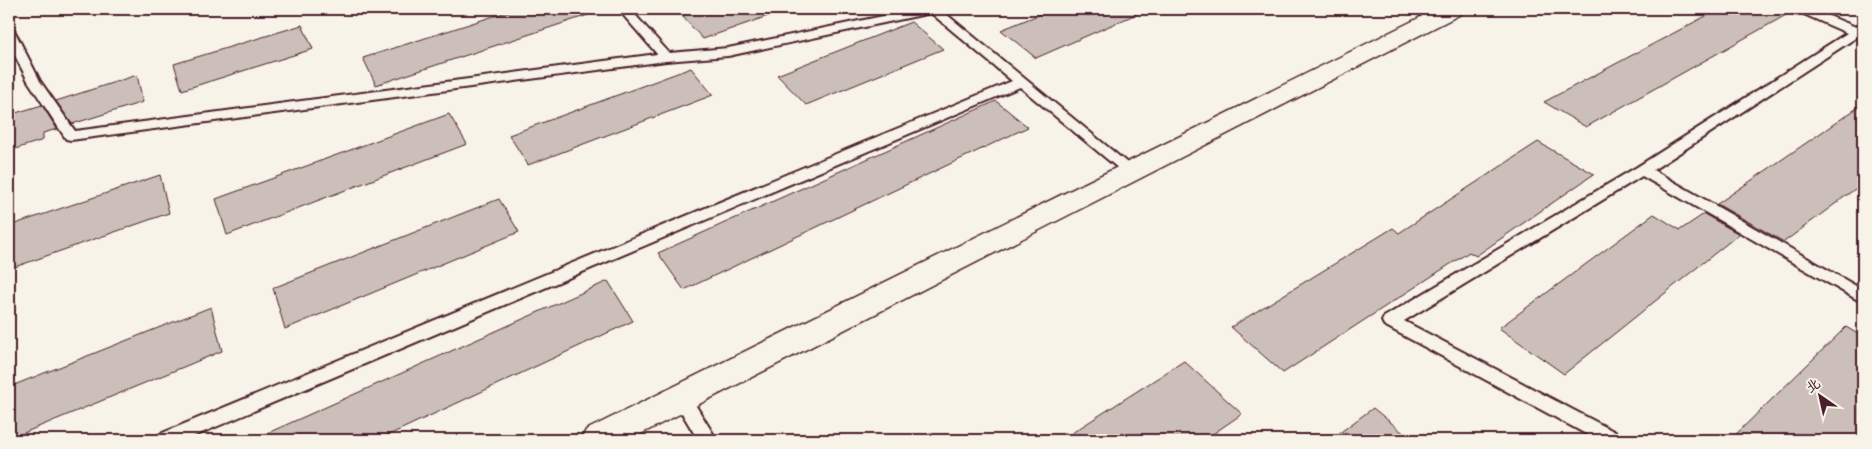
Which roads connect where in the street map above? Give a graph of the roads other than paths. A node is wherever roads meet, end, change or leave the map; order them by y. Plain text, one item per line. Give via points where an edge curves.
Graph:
1 (624, 9) edge
2 (933, 9) edge
3 (1803, 9) edge
4 (1435, 12) edge
5 (1861, 31) edge
6 (9, 32) edge
7 (666, 57) junction
8 (1021, 82) junction
9 (1642, 170) junction
10 (1130, 172) junction
11 (1863, 298) edge
12 (682, 398) junction
13 (166, 440) edge
14 (598, 440) edge
15 (708, 440) edge
16 (1613, 440) edge

1 - 7 lane
2 - 7 lane via 728,52
2 - 8 lane
3 - 5 lane
4 - 10 street
5 - 9 lane
6 - 7 lane via 34,81 71,136
8 - 10 lane
8 - 13 lane
9 - 11 lane
9 - 16 lane via 1390,321
10 - 12 street
12 - 14 street
12 - 15 lane

